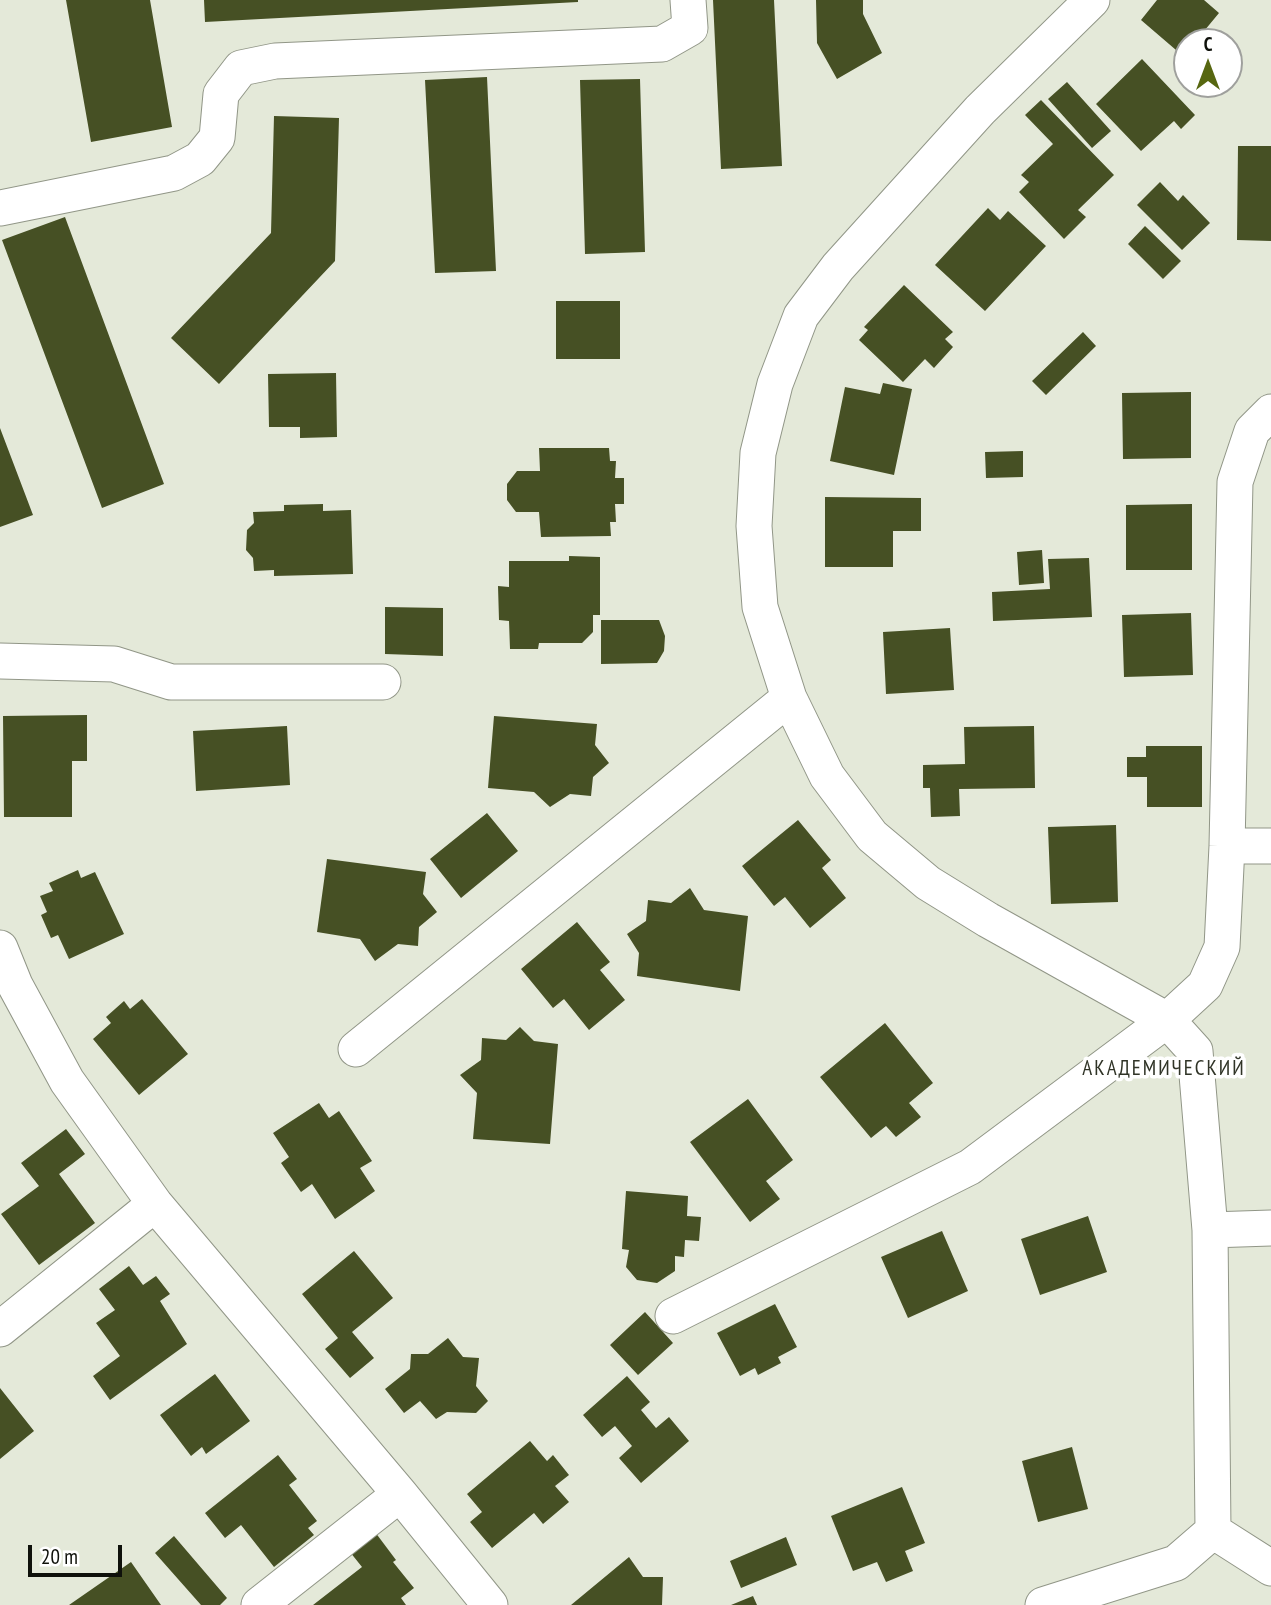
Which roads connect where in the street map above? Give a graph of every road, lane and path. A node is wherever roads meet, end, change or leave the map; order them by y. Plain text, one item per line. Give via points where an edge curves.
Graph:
1 (688, 0) edge
2 (1092, 0) edge
3 (0, 208) edge
4 (1271, 412) edge
5 (0, 661) edge
6 (383, 682) dead end
7 (789, 698) junction
8 (1227, 846) junction
9 (1271, 846) edge
10 (0, 948) edge
11 (1167, 1020) junction
12 (356, 1049) dead end
13 (155, 1203) junction
14 (1271, 1228) edge
15 (1210, 1230) junction
16 (673, 1315) dead end
17 (0, 1328) edge
18 (400, 1494) junction
19 (1213, 1531) junction
20 (1271, 1568) edge
21 (259, 1605) edge
22 (490, 1605) edge
23 (1044, 1605) edge

1 - 3 street via 690,28 662,44 275,61 242,68 221,94 217,138 200,159 174,173
2 - 7 street via 980,110 838,267 801,316 775,384 758,453 754,526 760,607
4 - 8 street via 1252,431 1235,482
5 - 6 street via 114,664 171,682
7 - 11 street via 827,776 872,836 928,883
7 - 12 street
8 - 9 street
8 - 11 street via 1222,947 1205,985
10 - 13 street via 67,1080
11 - 15 street via 1195,1051
11 - 16 street via 970,1167
13 - 17 street
13 - 18 street
14 - 15 street
15 - 19 street
18 - 21 street
18 - 22 street
19 - 20 street
19 - 23 street via 1176,1563

